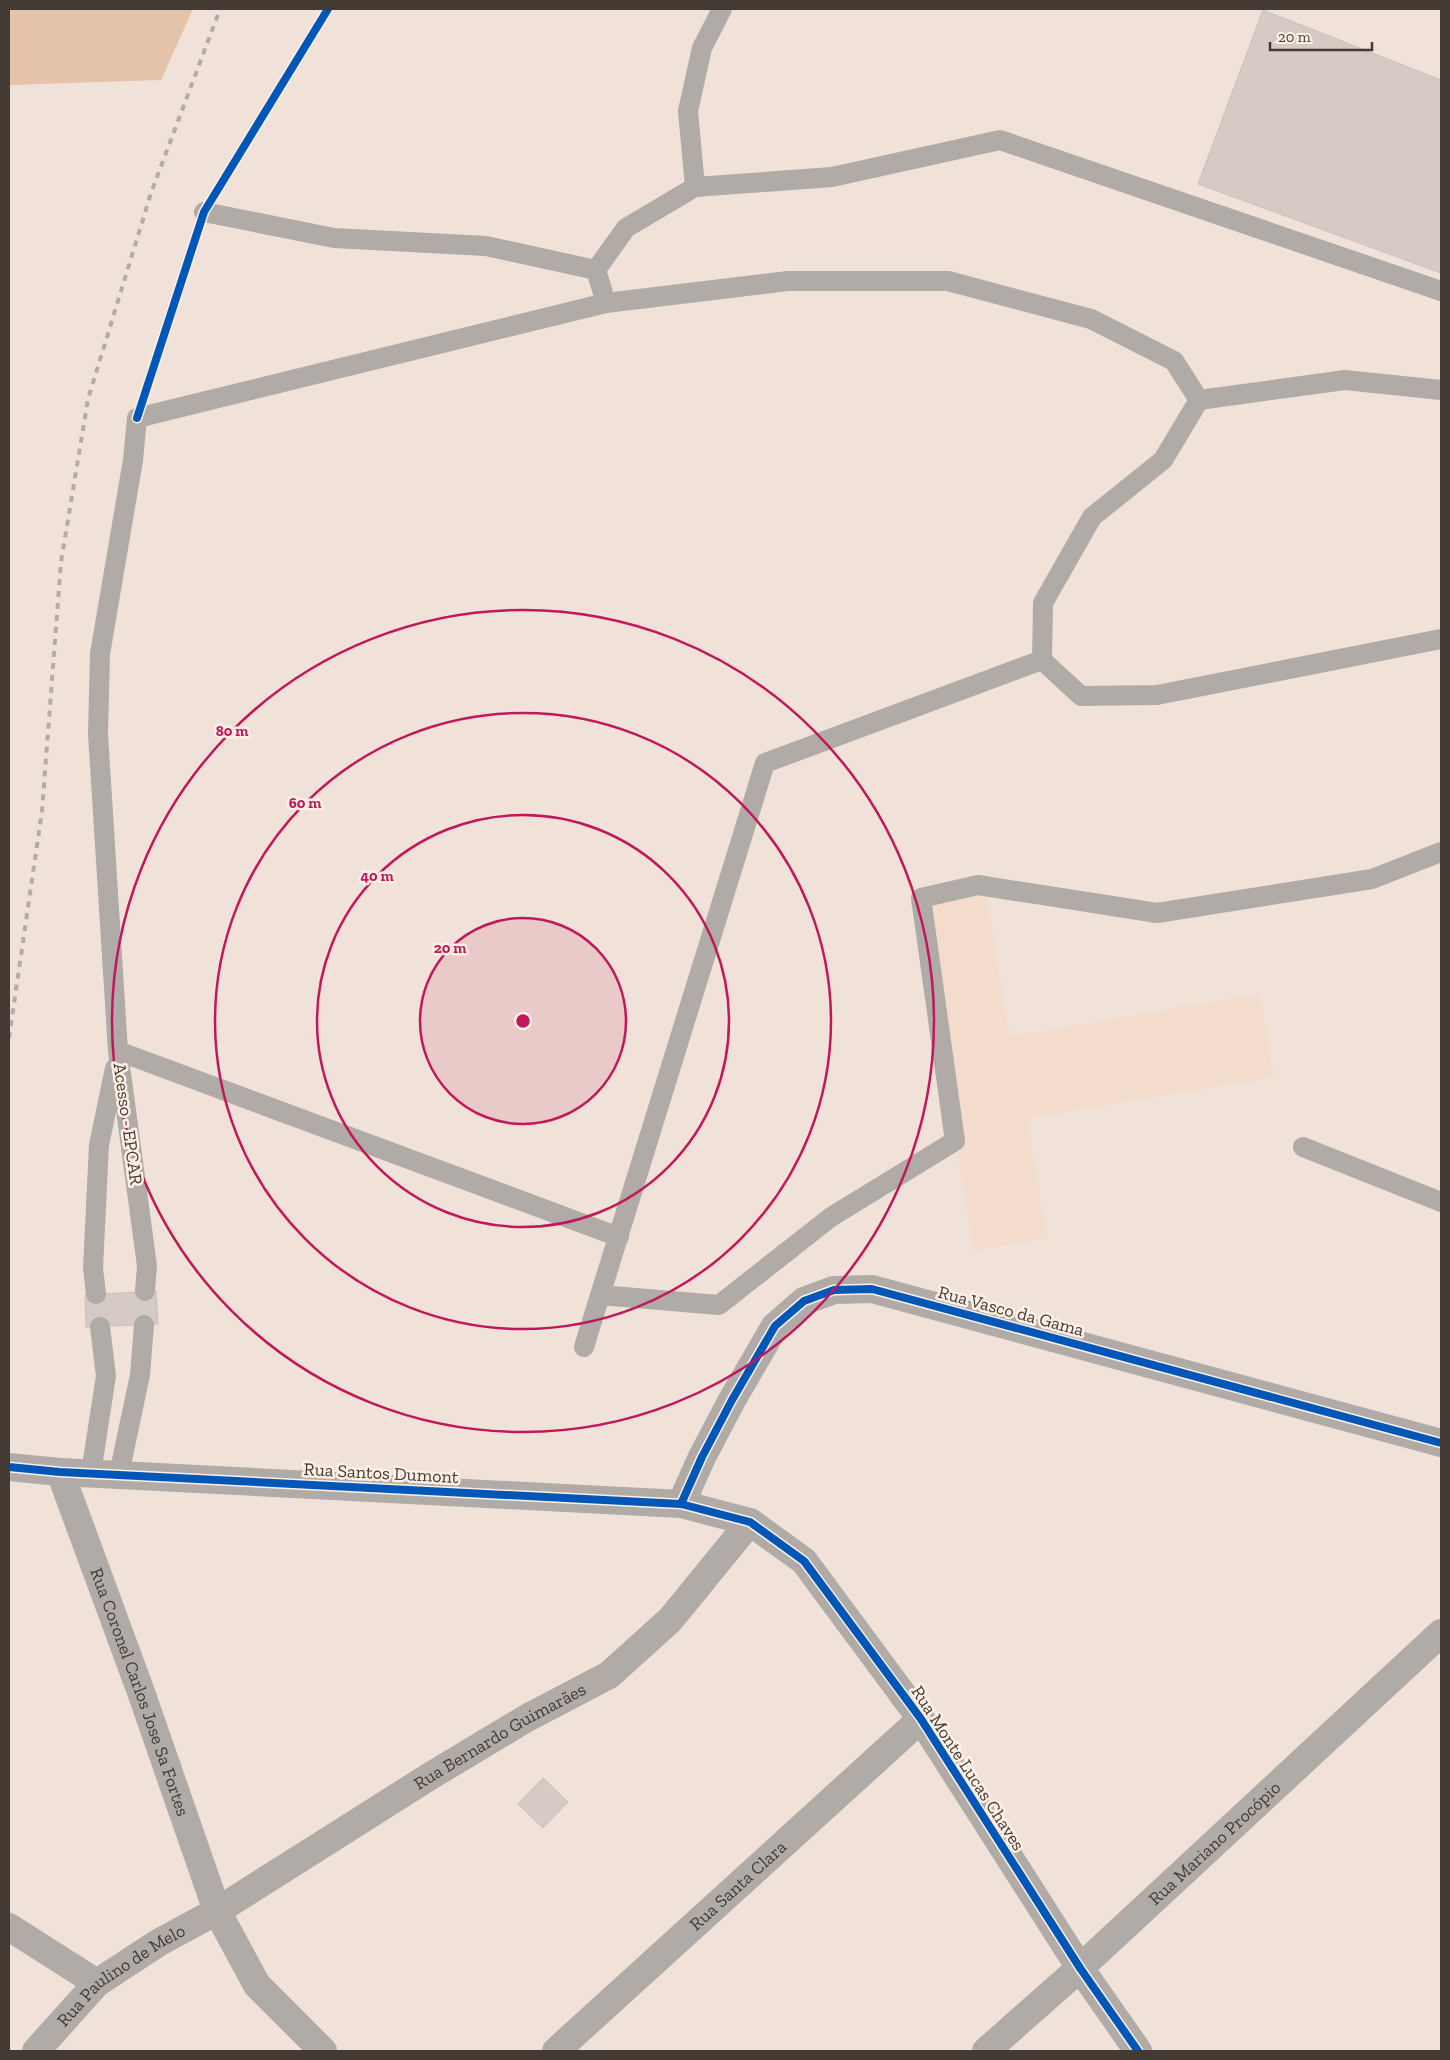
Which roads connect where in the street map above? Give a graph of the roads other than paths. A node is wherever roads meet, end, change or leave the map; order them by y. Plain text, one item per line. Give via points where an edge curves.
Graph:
1 (722, 9) edge
2 (696, 187) junction
3 (204, 212) dead end
4 (596, 270) junction
5 (1441, 291) edge
6 (606, 303) junction
7 (1441, 390) edge
8 (1199, 400) junction
9 (1441, 639) edge
10 (1042, 660) junction
11 (1441, 852) edge
12 (118, 1051) junction
13 (1303, 1147) dead end
14 (1441, 1202) edge
15 (619, 1237) junction
16 (145, 1291) dead end
17 (96, 1294) dead end
18 (600, 1295) junction
19 (144, 1325) dead end
20 (100, 1327) dead end
21 (584, 1347) dead end
22 (1441, 1443) edge
23 (9, 1467) edge
24 (60, 1472) junction
25 (91, 1473) junction
26 (119, 1474) junction
27 (681, 1504) junction
28 (750, 1522) junction
29 (1441, 1634) edge
30 (921, 1719) junction
31 (217, 1911) junction
32 (9, 1927) edge
33 (1080, 1968) junction
34 (97, 1983) junction
35 (36, 2051) edge
36 (323, 2051) edge
37 (556, 2051) edge
38 (986, 2051) edge
39 (1138, 2051) edge

1 - 2 lane via 702,48 688,111
2 - 4 lane via 626,228
2 - 5 lane via 832,177 1000,140
3 - 4 lane via 334,238 486,246
4 - 6 lane
6 - 8 lane via 788,281 948,281 1091,319 1174,361
6 - 12 lane via 137,418 99,674 98,734
7 - 8 lane via 1345,380
8 - 10 lane via 1163,460 1092,517 1044,603
9 - 10 lane via 1157,695 1081,696
10 - 15 lane via 765,763
11 - 18 lane via 1372,879 1157,914 978,885 921,898 955,1141 831,1217 719,1305
12 - 15 lane
12 - 16 lane, Acesso - EPCAR via 147,1266
12 - 17 lane, Acesso - EPCAR via 99,1145 93,1268
13 - 14 lane
15 - 18 lane
18 - 21 lane
19 - 26 lane via 140,1375
20 - 25 lane via 106,1376
22 - 27 street, Rua Vasco da Gama via 872,1289 834,1290 804,1301 775,1326 702,1456
23 - 24 street, Rua Santos Dumont
24 - 25 street, Rua Santos Dumont
24 - 31 street, Rua Coronel Carlos Jose Sa Fortes via 142,1692
25 - 26 street, Rua Santos Dumont
26 - 27 street, Rua Santos Dumont
27 - 28 street, Rua Santos Dumont
28 - 30 street, Rua Monte Lucas Chaves via 804,1561
28 - 31 street, Rua Bernardo Guimarães via 670,1620 609,1674 432,1775
29 - 33 street, Rua Mariano Procópio
30 - 33 street, Rua Monte Lucas Chaves
30 - 37 street, Rua Santa Clara
31 - 34 street, Rua Paulino de Melo via 158,1943
31 - 36 street, Rua Coronel Carlos Jose Sa Fortes via 257,1985
32 - 34 street
33 - 38 street, Rua Mariano Procópio
33 - 39 street, Rua Monte Lucas Chaves
34 - 35 street, Rua Paulino de Melo

